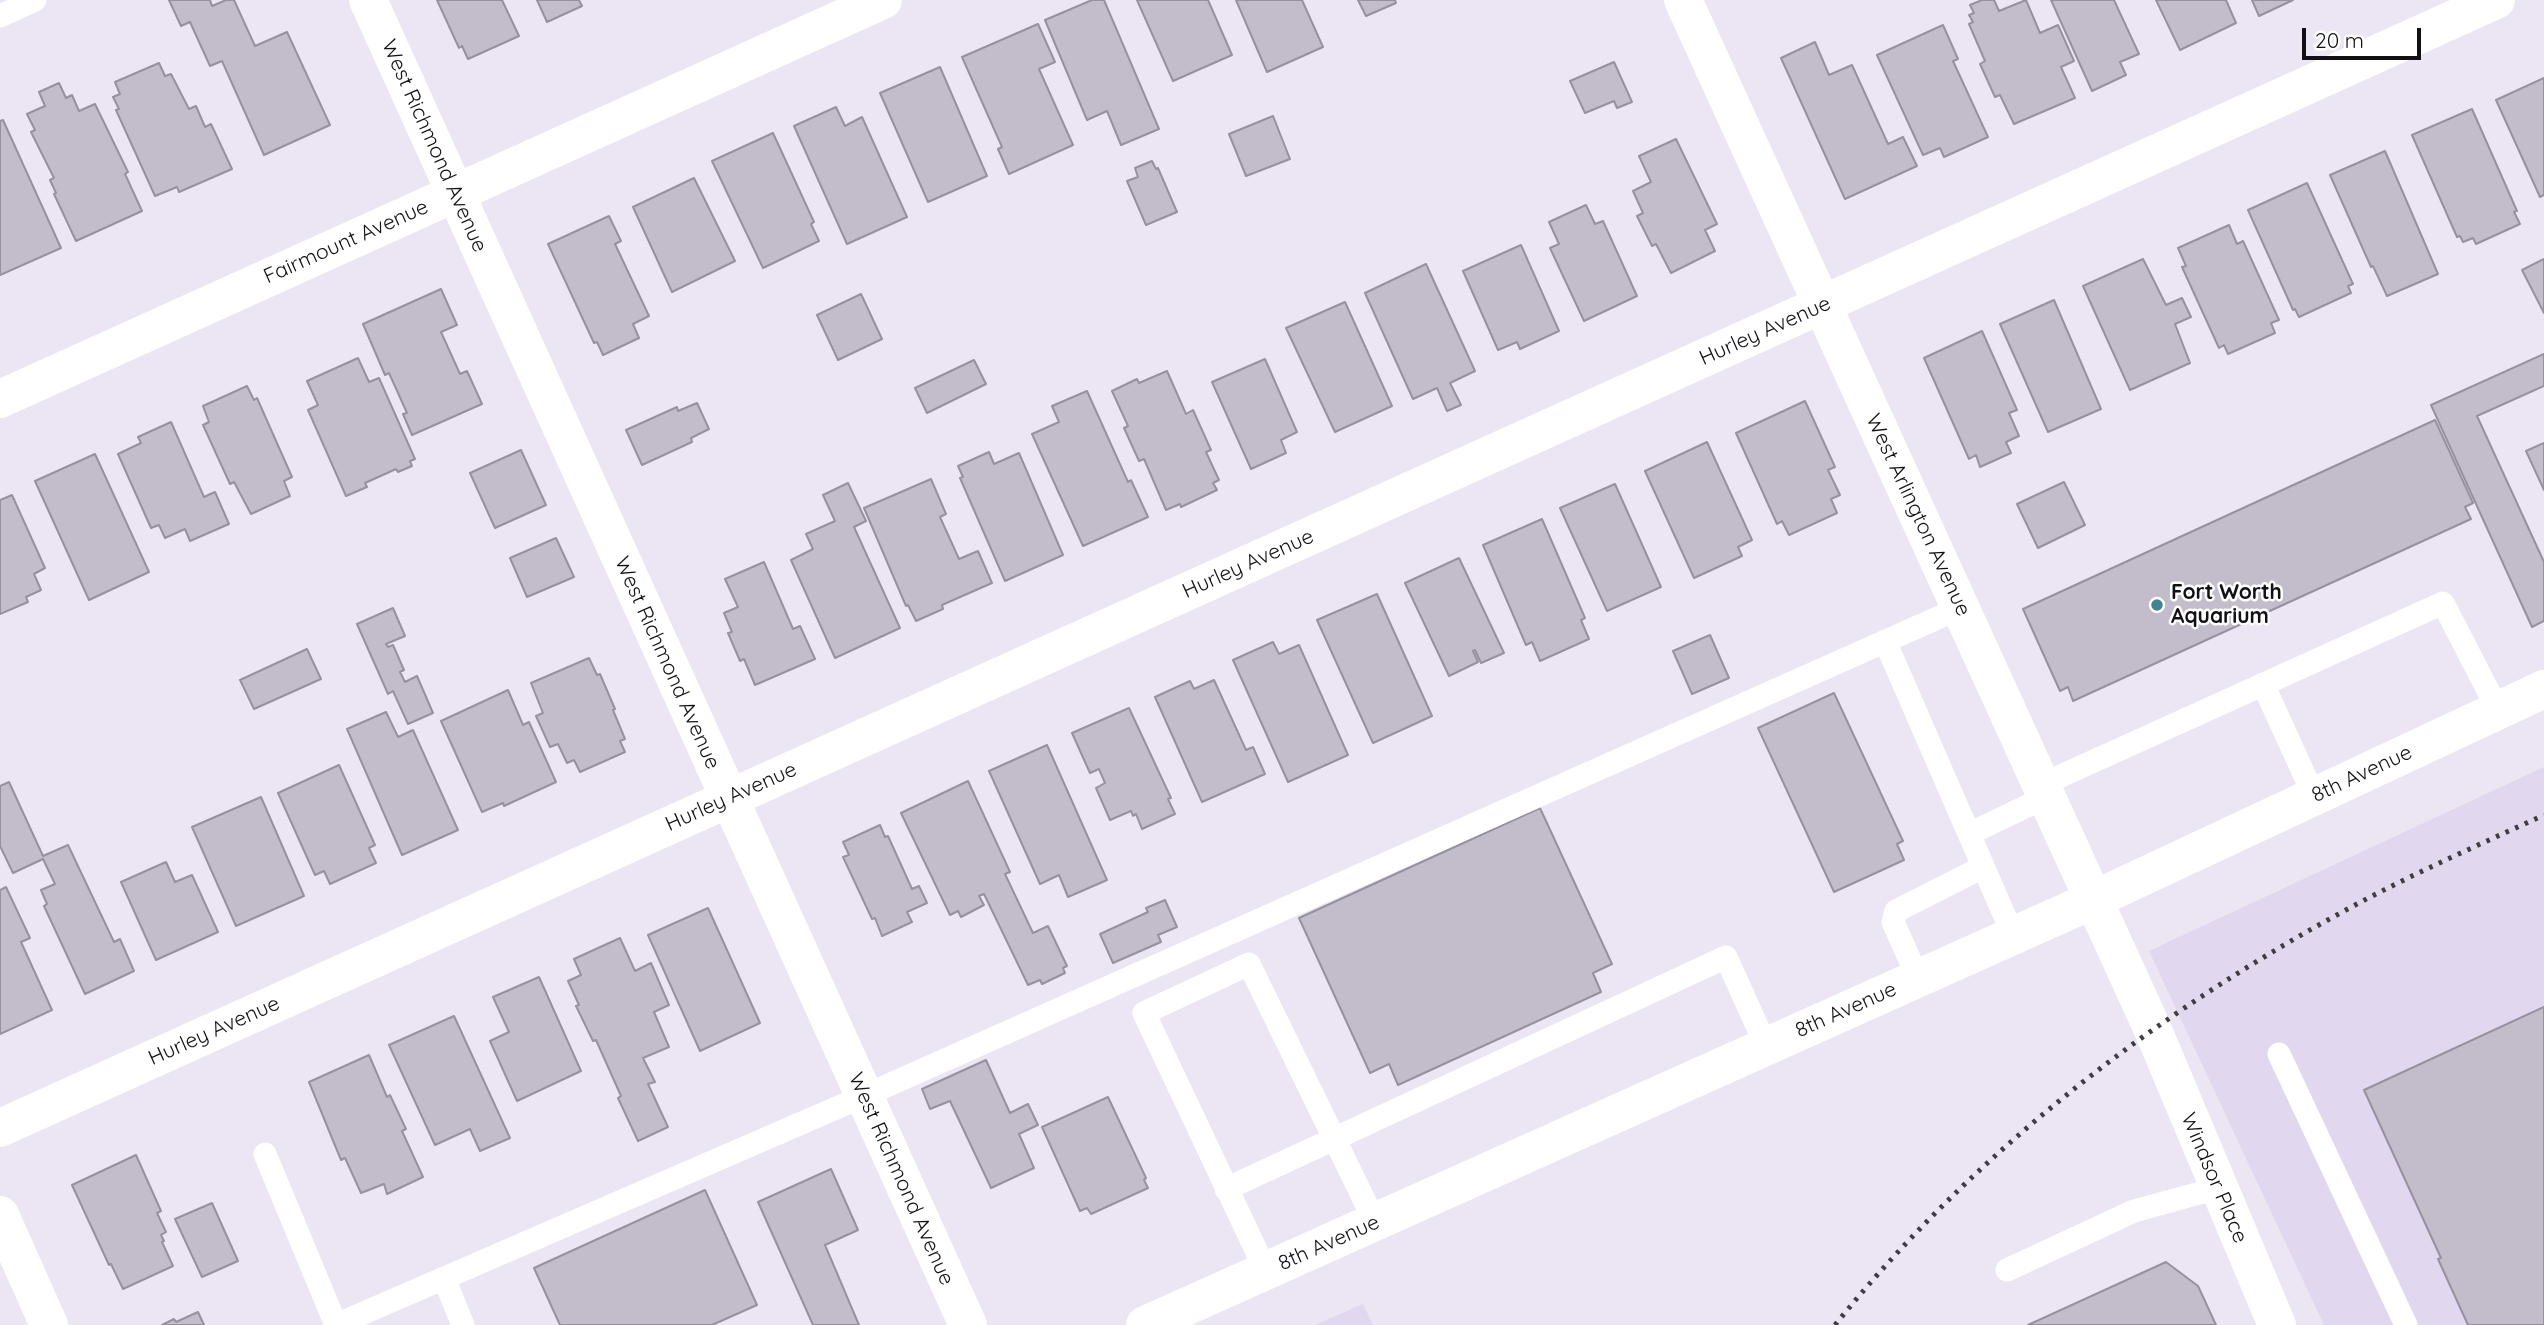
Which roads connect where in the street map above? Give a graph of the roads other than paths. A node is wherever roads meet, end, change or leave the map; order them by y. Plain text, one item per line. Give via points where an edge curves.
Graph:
1 (35, 0) edge
2 (368, 0) edge
3 (883, 0) edge
4 (1682, 0) edge
5 (2496, 0) edge
6 (0, 16) edge
7 (455, 193) junction
8 (1822, 305) junction
9 (0, 398) edge
10 (1960, 608) junction
11 (1885, 641) junction
12 (2263, 684) junction
13 (2544, 689) edge
14 (2498, 710) junction
15 (2043, 791) junction
16 (2314, 796) junction
17 (729, 798) junction
18 (1969, 834) junction
19 (1983, 867) junction
20 (2093, 900) junction
21 (2013, 935) junction
22 (1918, 978) junction
23 (2152, 1030) joint
24 (1766, 1046) junction
25 (2279, 1054) dead end
26 (864, 1096) junction
27 (0, 1128) edge
28 (1334, 1139) junction
29 (265, 1154) dead end
30 (2218, 1188) junction
31 (1226, 1189) junction
32 (0, 1215) edge
33 (1375, 1222) junction
34 (2007, 1270) dead end
35 (1266, 1271) junction
36 (444, 1278) junction
37 (49, 1325) edge
38 (336, 1325) edge
39 (463, 1325) edge
40 (968, 1325) edge
41 (1145, 1325) edge
42 (2277, 1325) edge
43 (2406, 1325) edge

1 - 6 lane
2 - 7 street, West Richmond Avenue
3 - 7 street, Fairmount Avenue
4 - 8 street, West Arlington Avenue
5 - 8 street, Hurley Avenue
7 - 9 street, Fairmount Avenue
7 - 17 street, West Richmond Avenue
8 - 10 street, West Arlington Avenue
8 - 17 street, Hurley Avenue
10 - 11 lane
10 - 15 street, West Arlington Avenue
11 - 18 lane
11 - 26 lane
12 - 14 lane via 2443,603
12 - 15 lane
12 - 16 lane
13 - 14 street, 8th Avenue
14 - 16 street, 8th Avenue
15 - 18 lane
15 - 20 street, West Arlington Avenue
16 - 20 street, 8th Avenue
17 - 26 street, West Richmond Avenue
17 - 27 street, Hurley Avenue
18 - 19 lane
19 - 21 lane
19 - 22 lane via 1896,911 1893,922
20 - 21 street, 8th Avenue
20 - 23 street, West Arlington Avenue
21 - 22 street, 8th Avenue
22 - 24 street, 8th Avenue
23 - 30 street, Windsor Place
24 - 28 lane via 1726,957
24 - 33 street, 8th Avenue
25 - 43 lane
26 - 36 lane
26 - 40 street, West Richmond Avenue
28 - 31 lane
28 - 31 lane via 1249,964 1144,1013
28 - 33 lane
29 - 38 lane
30 - 34 lane via 2134,1211
30 - 42 street, Windsor Place
31 - 35 lane
32 - 37 street
33 - 35 street, 8th Avenue
35 - 41 street, 8th Avenue
36 - 38 lane
36 - 39 lane

